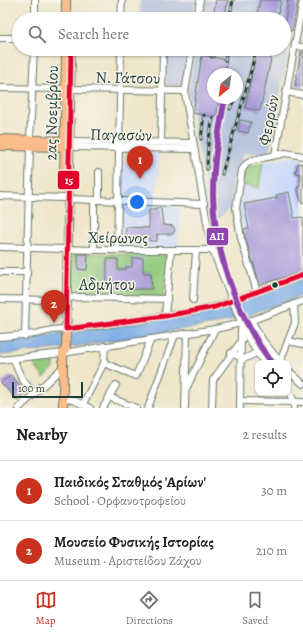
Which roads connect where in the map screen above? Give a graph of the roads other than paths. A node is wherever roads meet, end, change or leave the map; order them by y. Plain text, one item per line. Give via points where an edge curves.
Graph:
1 (35, 0) edge
2 (66, 0) edge
3 (72, 0) edge
4 (122, 0) edge
5 (200, 0) edge
6 (303, 0) edge
7 (35, 12) edge
8 (66, 12) edge
9 (72, 12) edge
10 (121, 12) edge
11 (198, 12) edge
12 (0, 38) edge
13 (12, 38) edge
14 (295, 46) junction
15 (303, 47) edge
16 (34, 56) edge
17 (66, 56) edge
18 (71, 56) edge
19 (121, 56) edge
20 (163, 56) edge
21 (191, 56) edge
22 (0, 88) edge
23 (32, 88) junction
24 (68, 89) junction
25 (121, 90) junction
26 (162, 91) junction
27 (185, 91) junction
28 (286, 92) junction
29 (303, 95) edge
30 (0, 140) edge
31 (161, 142) junction
32 (30, 143) junction
33 (68, 144) junction
34 (120, 145) junction
35 (0, 146) edge
36 (194, 146) junction
37 (275, 155) junction
38 (303, 156) edge
39 (99, 172) dead end
40 (0, 196) edge
41 (29, 197) junction
42 (67, 199) junction
43 (96, 200) junction
44 (118, 201) junction
45 (204, 204) junction
46 (0, 247) edge
47 (28, 248) junction
48 (66, 249) junction
49 (94, 250) junction
50 (117, 250) junction
51 (171, 250) junction
52 (196, 250) junction
53 (212, 250) junction
54 (0, 272) edge
55 (27, 272) junction
56 (303, 275) edge
57 (257, 292) junction
58 (0, 299) edge
59 (64, 299) junction
60 (167, 299) junction
61 (26, 300) junction
62 (193, 300) dead end
63 (303, 301) edge
64 (233, 302) junction
65 (294, 304) junction
66 (165, 316) junction
67 (251, 320) junction
68 (240, 322) junction
69 (215, 329) junction
70 (64, 332) junction
71 (187, 333) junction
72 (175, 335) junction
73 (25, 336) junction
74 (0, 337) edge
75 (151, 339) junction
76 (242, 340) junction
77 (288, 341) junction
78 (303, 344) edge
79 (105, 346) junction
80 (63, 350) junction
81 (231, 353) junction
82 (256, 353) junction
83 (14, 358) junction
84 (241, 358) junction
85 (0, 360) edge
86 (262, 360) edge
87 (278, 360) edge
88 (281, 360) edge
89 (104, 363) junction
90 (186, 366) junction
91 (63, 367) junction
92 (194, 370) junction
93 (291, 372) edge
94 (303, 381) edge
95 (116, 385) dead end
96 (185, 390) junction
97 (35, 393) junction
98 (109, 397) junction
99 (63, 398) junction
100 (240, 401) junction
101 (267, 401) junction
102 (303, 402) edge
103 (83, 404) junction
104 (294, 405) edge
105 (19, 408) edge
106 (63, 408) edge
107 (90, 408) edge
108 (103, 408) edge
109 (136, 408) edge
110 (148, 408) edge
111 (185, 408) edge
112 (212, 408) edge
113 (240, 408) edge
114 (267, 408) edge

1 - 7 street
2 - 8 main road
3 - 9 main road
4 - 10 street
5 - 11 street
6 - 14 street, Φερρών
12 - 13 street
14 - 15 street
14 - 28 street, Φερρών
16 - 23 street
17 - 24 main road, 2ας Νοεμβρίου
18 - 24 main road, 2ας Νοεμβρίου
19 - 25 street
20 - 26 street
21 - 27 street
22 - 23 street, Ν. Γάτσου
23 - 24 street, Ν. Γάτσου
23 - 32 street
24 - 25 street, Ν. Γάτσου
24 - 33 main road, 2ας Νοεμβρίου
25 - 26 street, Ν. Γάτσου
25 - 34 street
26 - 27 street, Ν. Γάτσου
26 - 31 street
27 - 36 street
28 - 29 street
28 - 37 street, Φερρών
30 - 32 main road, Παγασών
31 - 34 street, Παγασών
31 - 36 street, Παγασών
32 - 33 main road, Παγασών
32 - 35 main road, Παγασών
32 - 41 street
33 - 34 street, Παγασών
33 - 42 main road, 2ας Νοεμβρίου
34 - 36 street, Παγασών
34 - 44 street
36 - 45 street
37 - 38 street via 286,153
37 - 57 street, Φερρών via 245,165 236,198 239,227
39 - 43 street
40 - 41 street
41 - 42 street
41 - 47 street
42 - 43 street
42 - 48 main road, 2ας Νοεμβρίου
43 - 44 street
43 - 49 street
44 - 45 street
44 - 50 street
45 - 53 street
46 - 47 street, Χείρωνος
47 - 48 street, Χείρωνος
47 - 55 street
48 - 49 street, Χείρωνος
48 - 59 main road, 2ας Νοεμβρίου
49 - 50 street, Χείρωνος
50 - 51 street, Χείρωνος
51 - 52 street, Χείρωνος
51 - 60 street
52 - 53 street, Χείρωνος
52 - 62 street
53 - 64 street
54 - 55 street
55 - 61 street
56 - 57 street
57 - 64 street
58 - 61 street, Αδμήτου
59 - 60 street, Αδμήτου
59 - 61 street, Αδμήτου
59 - 70 main road, 2ας Νοεμβρίου
60 - 66 street
61 - 73 street
63 - 65 street
64 - 66 street
64 - 68 street
65 - 67 street
65 - 77 street via 295,323
66 - 70 street
67 - 68 street
67 - 87 street
68 - 69 street
68 - 76 street
68 - 82 street
69 - 71 street
69 - 92 street
70 - 73 street
70 - 80 main road, 2ας Νοεμβρίου
71 - 72 street
71 - 90 street
72 - 75 street
72 - 110 street
73 - 74 street
75 - 79 street
75 - 89 street via 136,376
76 - 81 street
76 - 84 street
77 - 78 street
77 - 88 street
79 - 80 street
79 - 89 street
80 - 83 street
80 - 91 main road, 2ας Νοεμβρίου
81 - 84 street
81 - 112 street via 213,380
82 - 84 street
82 - 86 street
83 - 85 street
83 - 97 street via 20,377
84 - 100 street
89 - 103 street
90 - 92 street
90 - 96 street
91 - 97 street
91 - 99 main road, 2ας Νοεμβρίου
92 - 96 street
93 - 94 street
95 - 98 street
96 - 111 street
97 - 105 street
98 - 108 street
98 - 109 street
99 - 103 street
99 - 106 main road, 2ας Νοεμβρίου
100 - 101 street
100 - 113 street
101 - 104 street
101 - 114 street
102 - 104 street
103 - 107 street

